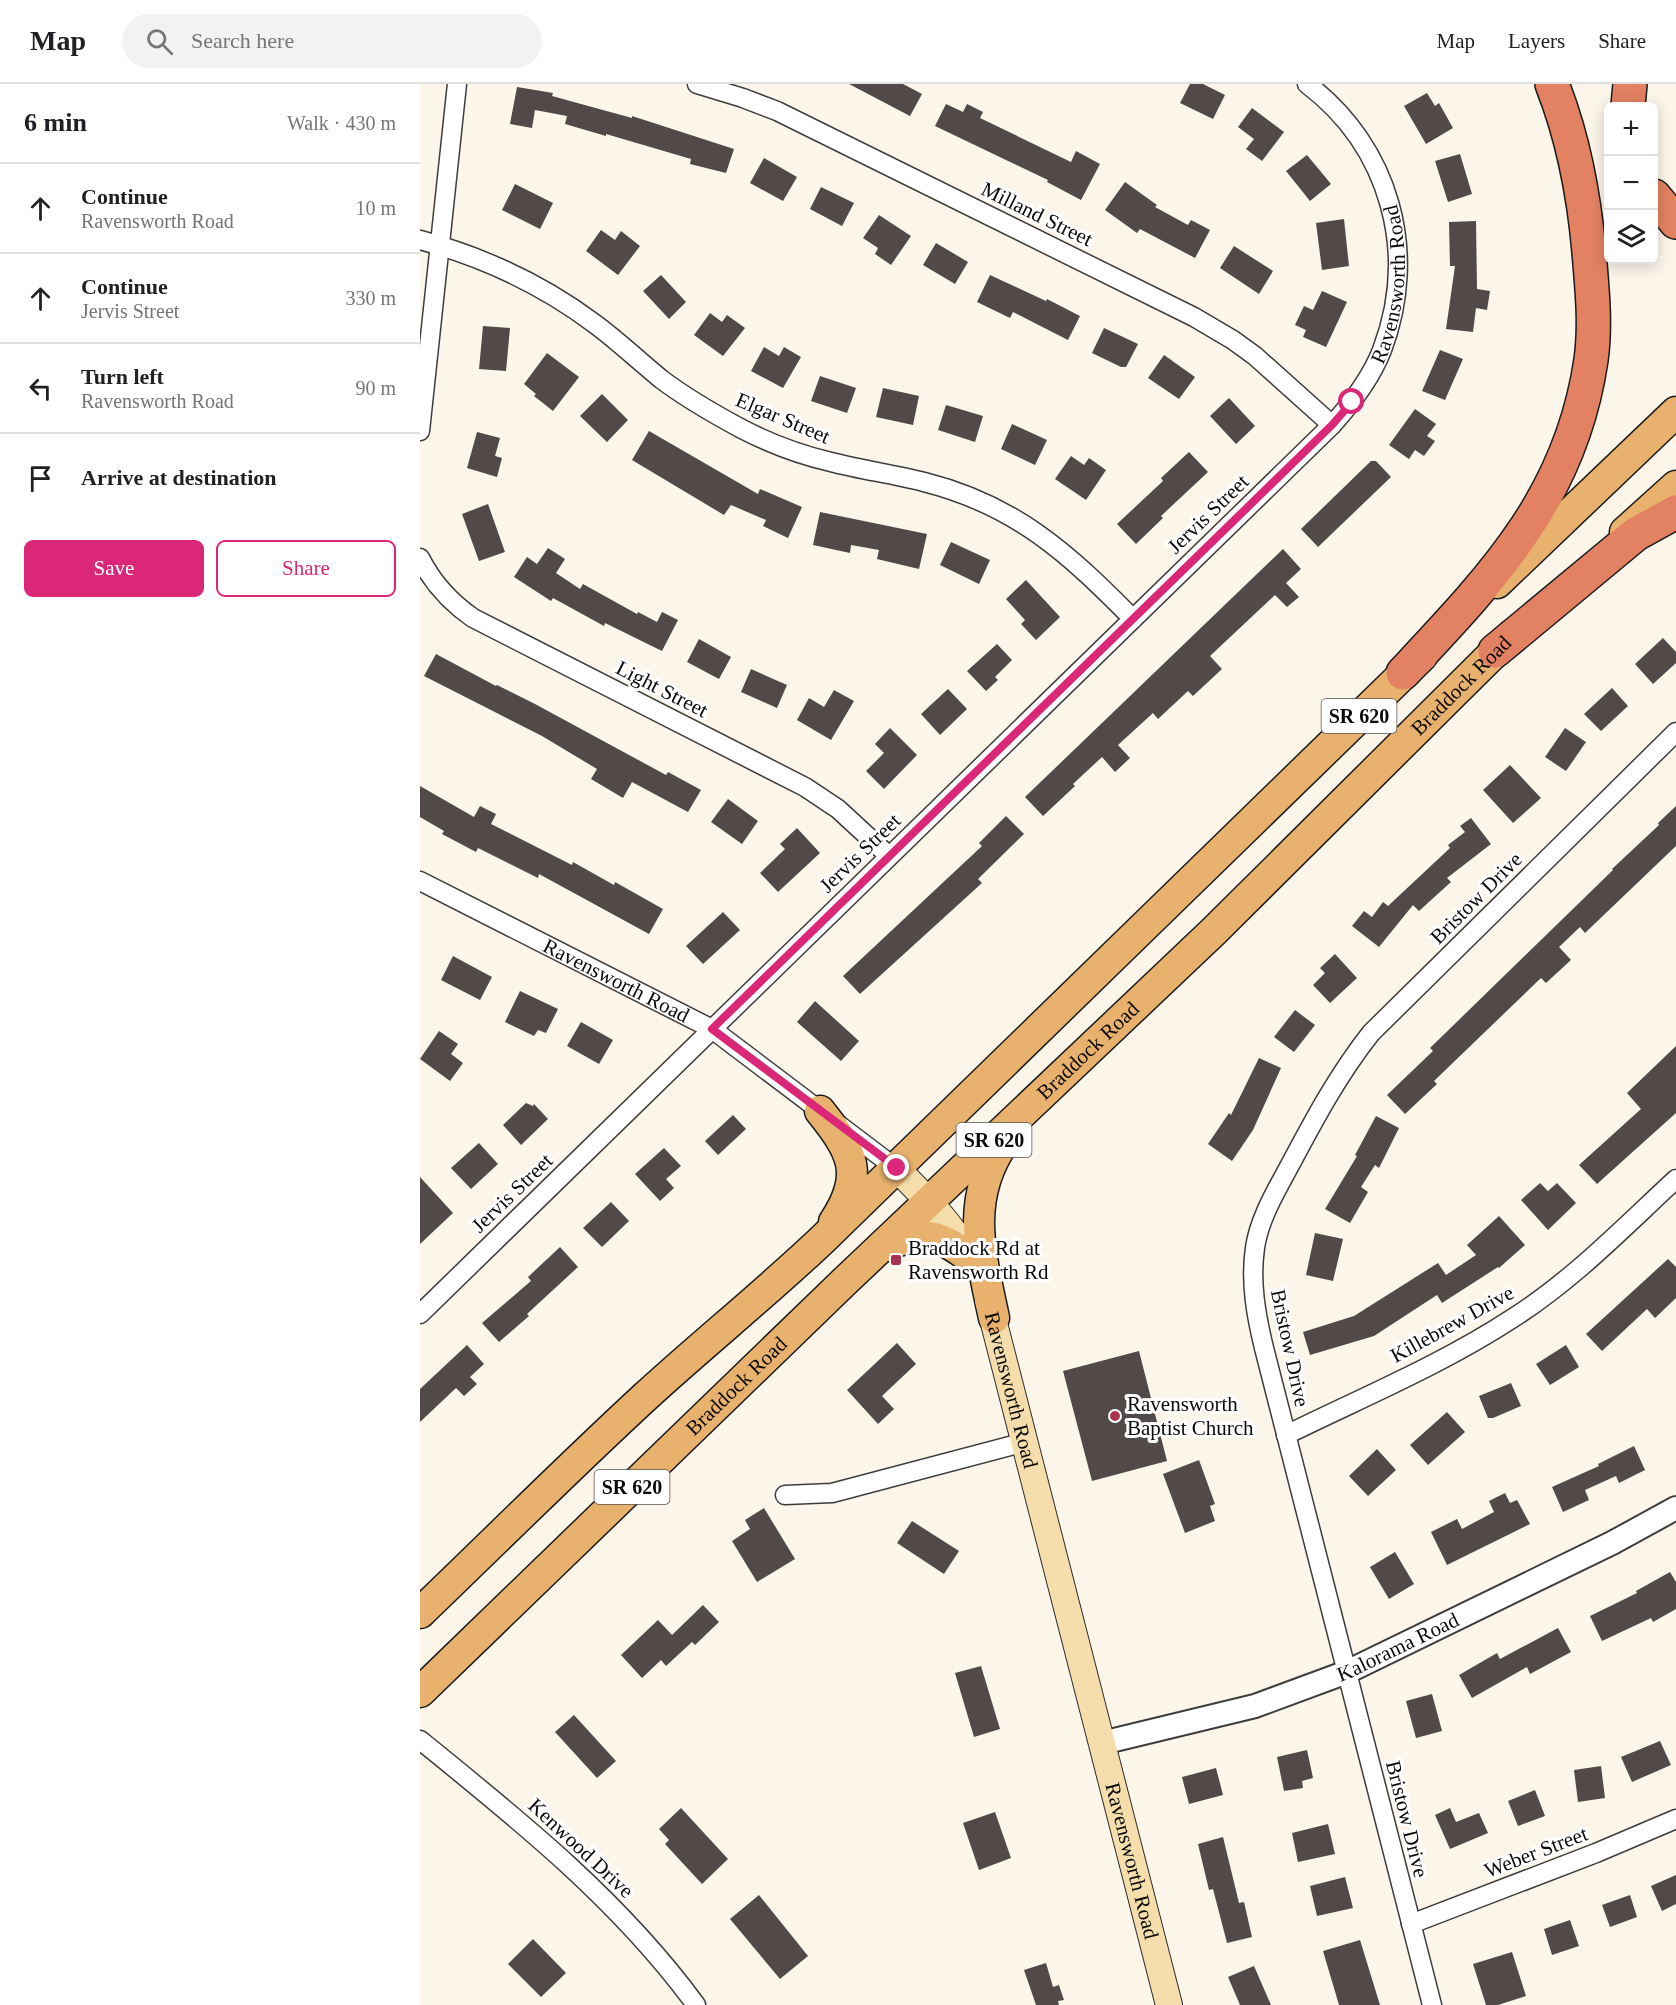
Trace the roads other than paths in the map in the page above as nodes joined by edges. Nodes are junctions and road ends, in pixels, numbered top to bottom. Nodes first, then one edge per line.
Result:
1 (457, 84) edge
2 (697, 84) edge
3 (1307, 84) edge
4 (1552, 84) edge
5 (1630, 84) edge
6 (1628, 102) edge
7 (1658, 202) edge
8 (1676, 222) edge
9 (420, 240) edge
10 (439, 245) junction
11 (1676, 412) edge
12 (1332, 425) junction
13 (420, 431) edge
14 (1676, 486) edge
15 (1676, 512) edge
16 (420, 558) edge
17 (1134, 619) junction
18 (1495, 651) junction
19 (1403, 673) junction
20 (1676, 732) edge
21 (889, 856) junction
22 (422, 888) edge
23 (712, 1029) junction
24 (1058, 1079) junction
25 (820, 1111) junction
26 (897, 1168) junction
27 (1676, 1179) edge
28 (930, 1201) junction
29 (822, 1239) junction
30 (876, 1252) junction
31 (972, 1260) junction
32 (420, 1314) edge
33 (994, 1318) junction
34 (1286, 1434) junction
35 (1025, 1442) junction
36 (785, 1495) dead end
37 (1676, 1508) edge
38 (420, 1613) edge
39 (1347, 1672) junction
40 (420, 1692) edge
41 (420, 1740) edge
42 (1102, 1743) junction
43 (1676, 1819) edge
44 (1411, 1924) junction
45 (696, 2005) edge
46 (1169, 2005) edge
47 (1432, 2005) edge

1 - 10 street
2 - 12 street, Milland Street
3 - 12 street, Ravensworth Road
4 - 19 highway
5 - 6 highway
7 - 8 highway
9 - 10 street, Elgar Street
10 - 13 street
10 - 17 street, Elgar Street
11 - 19 main road, SR 620
12 - 17 street, Jervis Street
14 - 18 main road, Braddock Road / SR 620
15 - 18 highway
16 - 21 street, Light Street
17 - 21 street, Jervis Street
18 - 24 main road, Braddock Road / SR 620
19 - 26 main road, SR 620
20 - 34 street, Bristow Drive
21 - 23 street, Jervis Street
22 - 23 street, Ravensworth Road
23 - 25 street, Ravensworth Road
23 - 32 street, Jervis Street
24 - 28 main road, Braddock Road / SR 620
24 - 33 main road
25 - 26 street, Ravensworth Road
25 - 29 main road
26 - 28 main road, Ravensworth Road
26 - 29 main road, SR 620
27 - 34 street, Killebrew Drive
28 - 30 main road, Braddock Road / SR 620
28 - 31 main road, Ravensworth Road
29 - 38 main road, SR 620
30 - 31 main road
30 - 40 main road, Braddock Road / SR 620
31 - 33 main road, Ravensworth Road
33 - 35 main road, Ravensworth Road
34 - 39 street, Bristow Drive
35 - 36 street
35 - 42 main road, Ravensworth Road
37 - 39 street, Kalorama Road
39 - 42 street, Kalorama Road
39 - 44 street, Bristow Drive
41 - 45 street, Kenwood Drive
42 - 46 main road, Ravensworth Road
43 - 44 street, Weber Street
44 - 47 street, Bristow Drive

